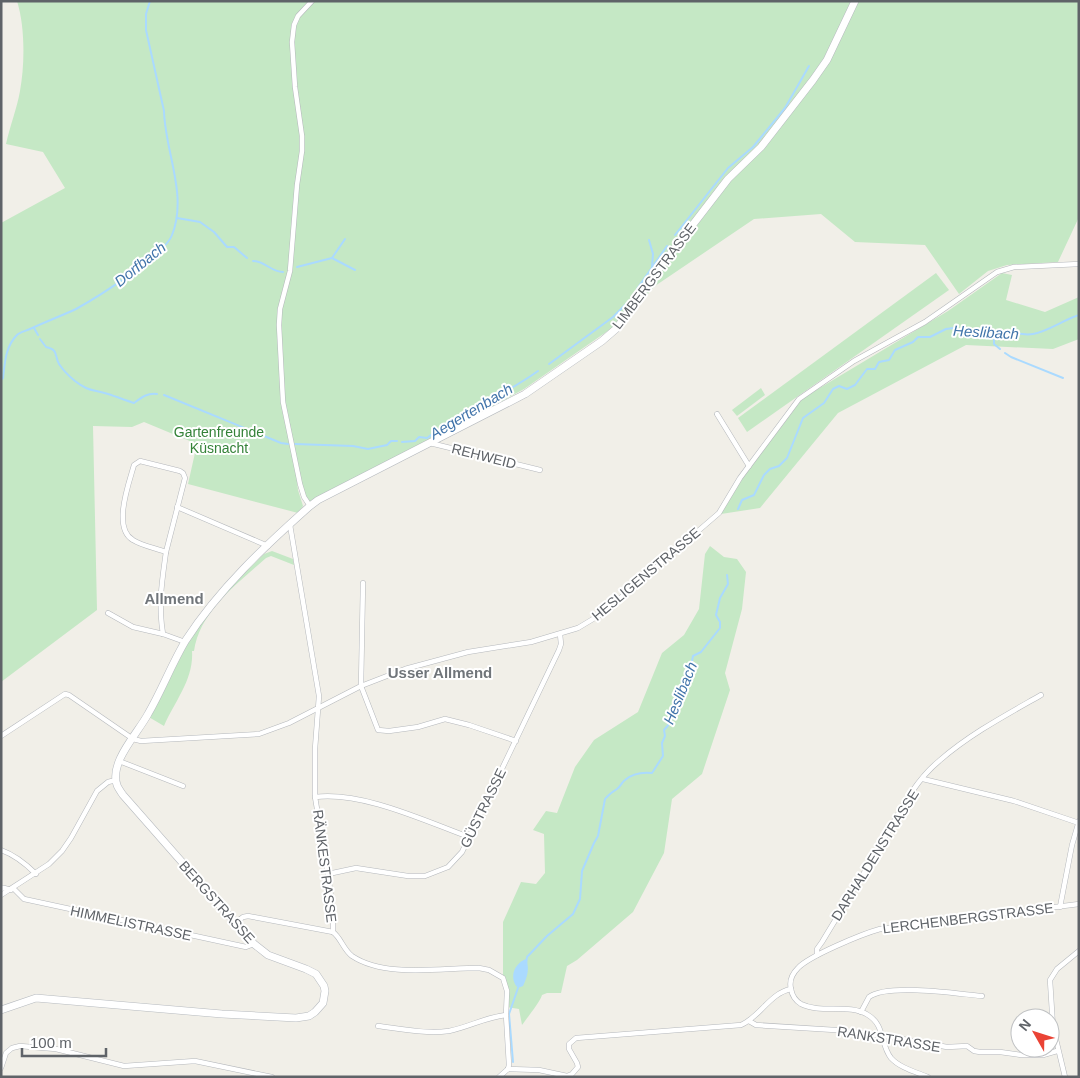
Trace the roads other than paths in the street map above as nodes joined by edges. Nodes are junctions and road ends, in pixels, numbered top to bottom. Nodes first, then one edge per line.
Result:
1 (312, 1) edge
2 (855, 1) edge
3 (1079, 264) edge
4 (718, 414) dead end
5 (428, 443) junction
6 (749, 466) junction
7 (540, 470) dead end
8 (310, 506) junction
9 (177, 507) junction
10 (290, 524) junction
11 (268, 546) junction
12 (166, 552) junction
13 (363, 583) dead end
14 (108, 613) dead end
15 (163, 634) junction
16 (560, 634) junction
17 (185, 642) junction
18 (361, 686) junction
19 (1041, 695) dead end
20 (319, 707) junction
21 (1, 736) edge
22 (133, 739) junction
23 (516, 741) junction
24 (119, 761) junction
25 (922, 778) junction
26 (116, 780) junction
27 (183, 786) dead end
28 (315, 797) junction
29 (1079, 822) edge
30 (469, 837) junction
31 (1, 850) edge
32 (36, 874) junction
33 (328, 874) junction
34 (1, 888) edge
35 (12, 889) junction
36 (1, 895) edge
37 (1079, 904) edge
38 (1060, 907) junction
39 (235, 923) junction
40 (333, 932) junction
41 (254, 944) junction
42 (1079, 951) edge
43 (817, 956) junction
44 (791, 989) junction
45 (982, 996) dead end
46 (1051, 1008) edge
47 (1, 1010) edge
48 (861, 1012) junction
49 (506, 1015) junction
50 (749, 1021) junction
51 (378, 1026) dead end
52 (883, 1036) junction
53 (1010, 1053) edge
54 (1059, 1058) edge
55 (1, 1068) edge
56 (508, 1069) junction
57 (917, 1075) edge
58 (272, 1077) edge
59 (499, 1077) edge
60 (928, 1077) edge
61 (1065, 1077) edge

1 - 8 street
2 - 5 street, LIMBERGSTRASSE
3 - 6 street, HESLIGENSTRASSE
4 - 6 street
5 - 7 street, REHWEID
5 - 8 street, LIMBERGSTRASSE
6 - 16 street, HESLIGENSTRASSE
8 - 10 street, LIMBERGSTRASSE
9 - 11 street
9 - 12 street
9 - 12 street
10 - 11 street
10 - 20 street, RÄNKESTRASSE
11 - 17 street
12 - 15 street
13 - 18 street
14 - 15 street
15 - 17 street
16 - 18 street, HESLIGENSTRASSE
16 - 23 street, GÜSTRASSE
17 - 22 street
18 - 20 street, HESLIGENSTRASSE
18 - 23 street
19 - 25 street, DARHALDENSTRASSE
20 - 22 street, HESLIGENSTRASSE
20 - 28 street, RÄNKESTRASSE
21 - 22 street
22 - 24 street
23 - 30 street, GÜSTRASSE
24 - 26 street
24 - 27 street
25 - 29 street
25 - 43 street, DARHALDENSTRASSE
26 - 32 street
26 - 39 street, BERGSTRASSE
28 - 30 street
28 - 33 street, RÄNKESTRASSE
29 - 38 street
30 - 33 street, GÜSTRASSE
31 - 32 street
32 - 35 street
33 - 40 street, RÄNKESTRASSE
34 - 35 street
35 - 36 street
35 - 41 street, HIMMELISTRASSE
37 - 38 street, LERCHENBERGSTRASSE
38 - 43 street, LERCHENBERGSTRASSE
39 - 40 street
39 - 41 street, BERGSTRASSE
40 - 49 street, RÄNKESTRASSE
41 - 47 street, BERGSTRASSE
42 - 46 street
43 - 44 street, LERCHENBERGSTRASSE
44 - 48 street
44 - 50 street
45 - 48 street
48 - 52 street
49 - 51 street
49 - 56 street, RÄNKESTRASSE
50 - 52 street, RANKSTRASSE
50 - 56 street
52 - 53 street, RANKSTRASSE
52 - 57 street
54 - 61 street
55 - 58 street
56 - 59 street
57 - 60 street

